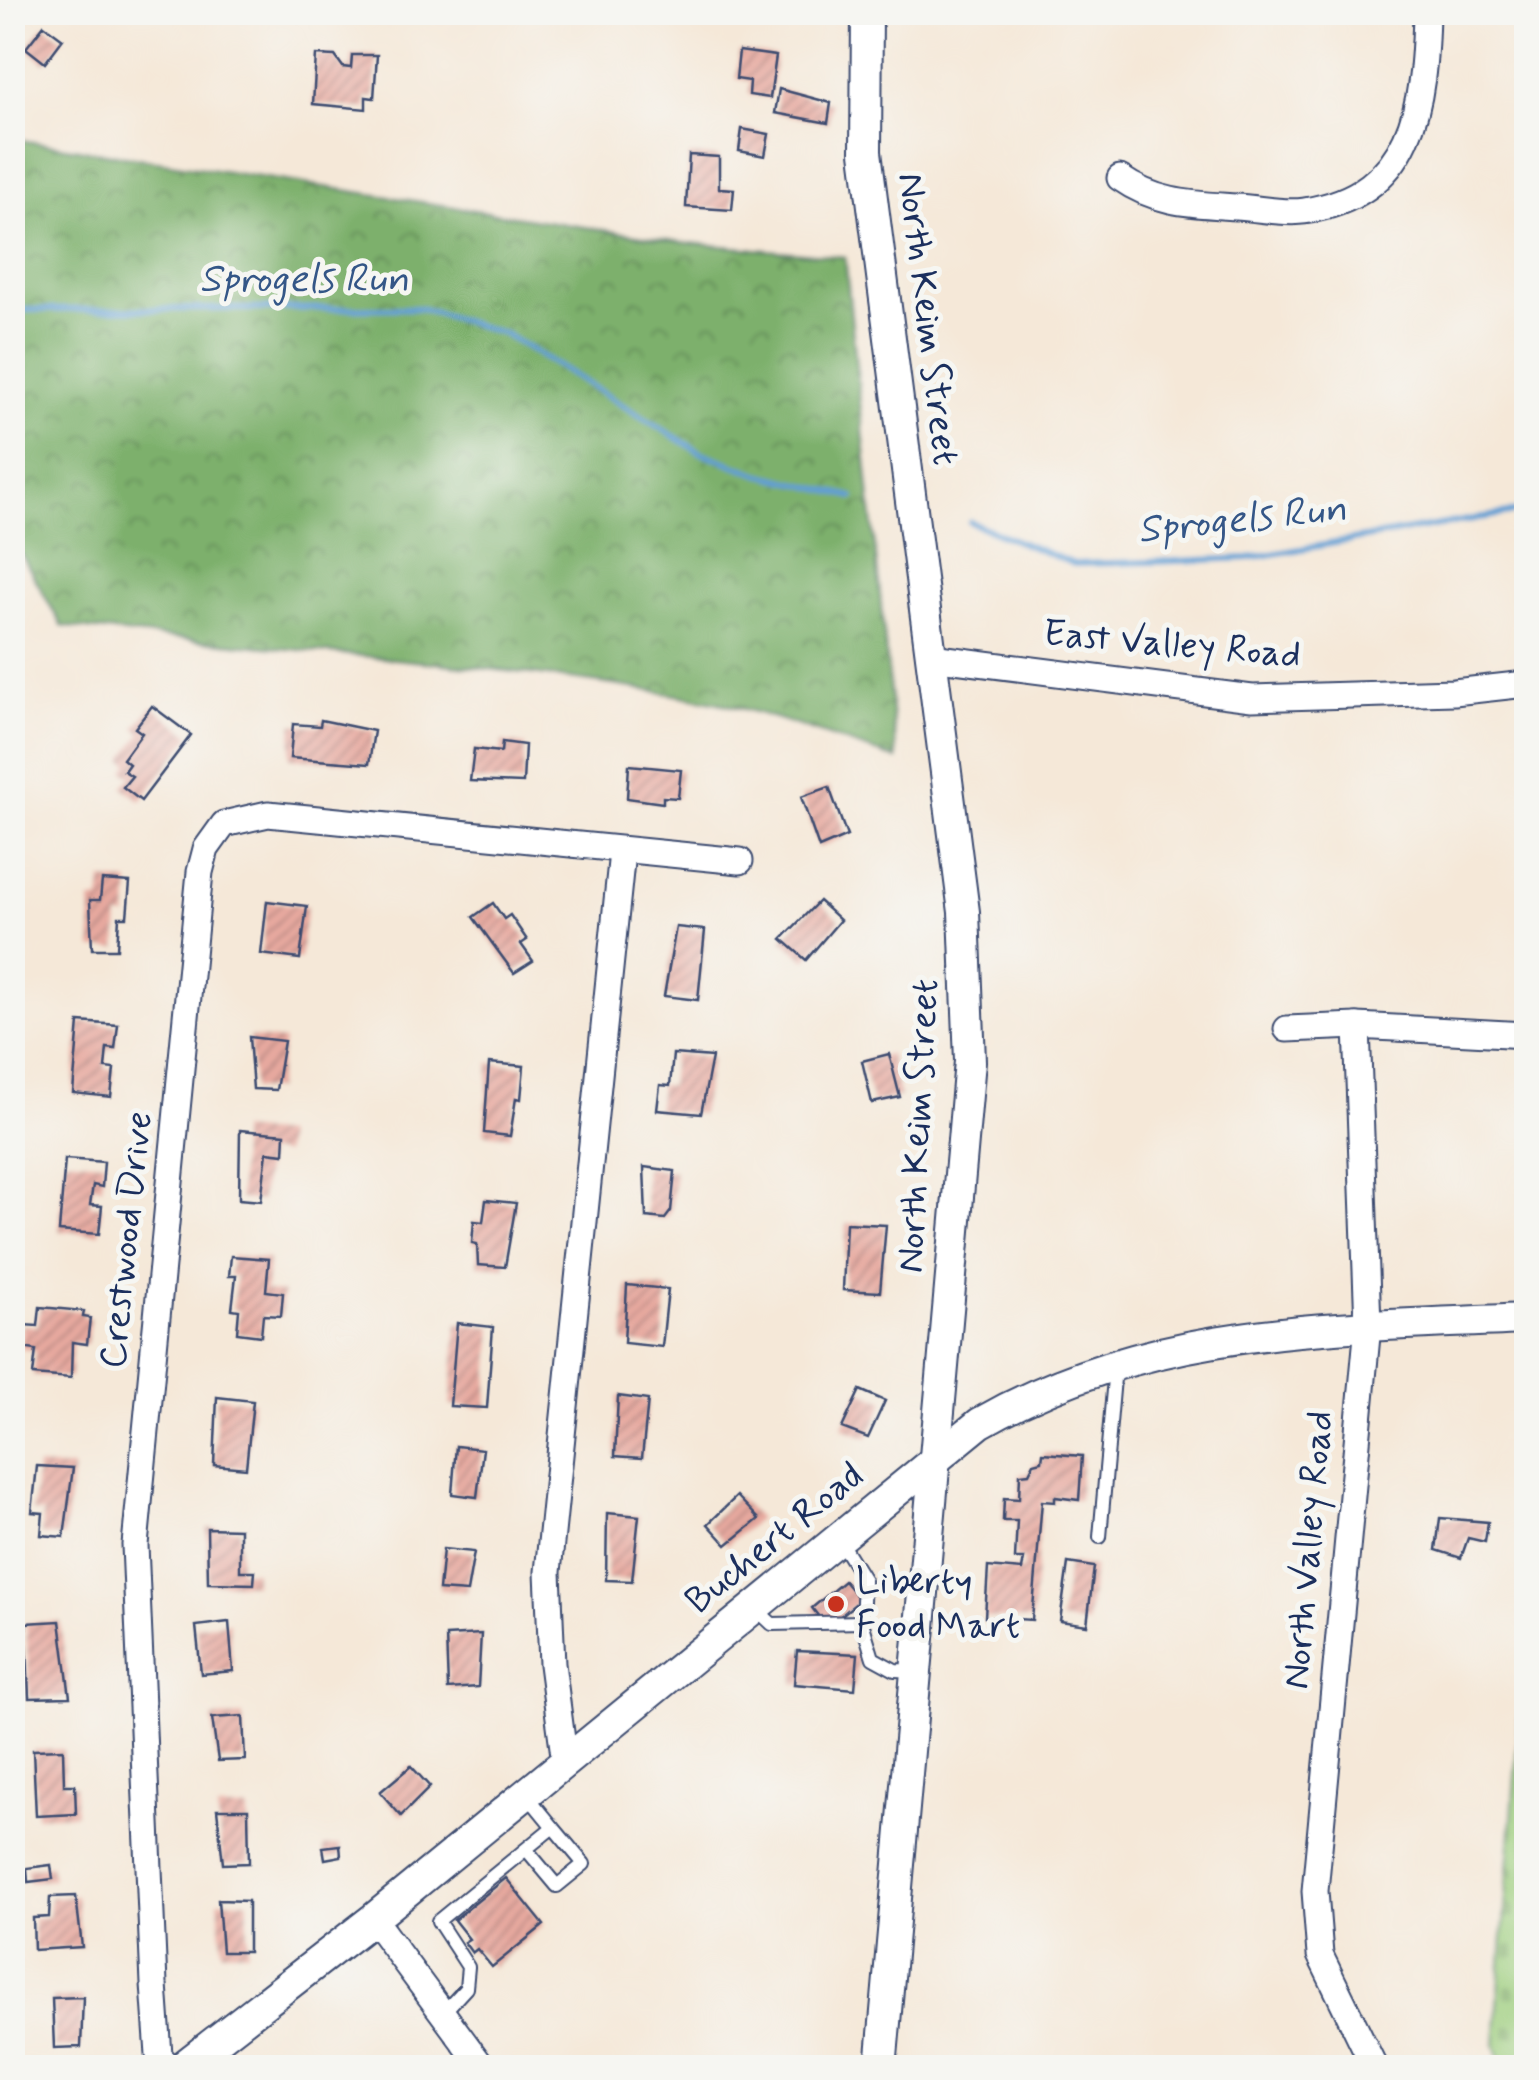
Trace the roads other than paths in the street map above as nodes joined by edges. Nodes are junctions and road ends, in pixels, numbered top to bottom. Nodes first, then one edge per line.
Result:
1 (866, 12) edge
2 (1426, 12) edge
3 (1120, 178) dead end
4 (931, 658) junction
5 (1526, 684) edge
6 (622, 852) junction
7 (740, 861) dead end
8 (1357, 1026) junction
9 (1287, 1030) dead end
10 (1526, 1035) edge
11 (1526, 1319) edge
12 (1368, 1325) junction
13 (1115, 1367) junction
14 (936, 1459) junction
15 (1100, 1537) dead end
16 (838, 1538) junction
17 (754, 1607) junction
18 (862, 1622) junction
19 (917, 1671) junction
20 (565, 1763) junction
21 (526, 1794) junction
22 (553, 1827) junction
23 (526, 1849) junction
24 (373, 1919) junction
25 (443, 2013) junction
26 (169, 2068) edge
27 (181, 2068) edge
28 (482, 2068) edge
29 (881, 2068) edge
30 (1375, 2068) edge

1 - 4 street, North Keim Street
2 - 3 street
4 - 5 street, East Valley Road
4 - 14 street, North Keim Street
6 - 7 street, Crestwood Drive
6 - 20 street
6 - 26 street, Crestwood Drive
8 - 9 street
8 - 10 street
8 - 12 street, North Valley Road
11 - 12 street, Buchert Road
12 - 13 street, Buchert Road
12 - 30 street, North Valley Road
13 - 14 street, Buchert Road
13 - 15 lane
14 - 16 street, Buchert Road
14 - 19 street, North Keim Street
16 - 17 street, Buchert Road
16 - 18 lane
17 - 18 lane
17 - 20 street, Buchert Road
18 - 19 lane
19 - 29 street, North Keim Street
20 - 21 street, Buchert Road
21 - 22 lane
21 - 24 street, Buchert Road
22 - 23 lane
22 - 23 lane
23 - 25 lane
24 - 25 street
24 - 27 street, Buchert Road
25 - 28 street

